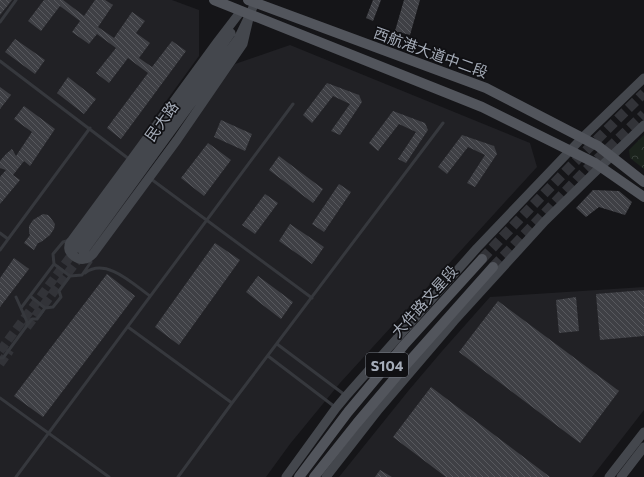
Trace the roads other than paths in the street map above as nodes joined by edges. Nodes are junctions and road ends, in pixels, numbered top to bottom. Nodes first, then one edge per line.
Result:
1 (16, 0) edge
2 (214, 0) edge
3 (251, 1) edge
4 (246, 12) junction
5 (0, 22) edge
6 (0, 61) edge
7 (644, 78) edge
8 (293, 104) dead end
9 (444, 123) dead end
10 (644, 125) edge
11 (90, 128) junction
12 (582, 138) junction
13 (570, 151) junction
14 (611, 156) junction
15 (131, 160) junction
16 (600, 167) junction
17 (149, 178) junction
18 (644, 182) edge
19 (644, 197) edge
20 (207, 220) junction
21 (0, 233) edge
22 (8, 239) junction
23 (72, 240) junction
24 (0, 250) edge
25 (83, 252) junction
26 (482, 259) tunnel mouth
27 (54, 264) junction
28 (493, 267) tunnel mouth
29 (82, 275) junction
30 (70, 276) junction
31 (30, 296) junction
32 (150, 296) junction
33 (16, 297) dead end
34 (312, 298) junction
35 (21, 308) junction
36 (46, 308) junction
37 (28, 324) junction
38 (128, 327) junction
39 (277, 344) junction
40 (268, 356) junction
41 (0, 358) edge
42 (346, 396) junction
43 (0, 398) edge
44 (232, 403) junction
45 (336, 408) junction
46 (48, 433) junction
47 (643, 434) edge
48 (644, 447) edge
49 (16, 477) edge
50 (109, 477) edge
51 (178, 477) edge
52 (286, 477) edge
53 (298, 477) edge
54 (314, 477) edge
55 (326, 477) edge
56 (609, 477) edge
57 (621, 477) edge

1 - 5 lane
2 - 4 main road
3 - 4 street, 民大路
3 - 12 main road, 西航港大道中二段
4 - 13 main road
4 - 15 street
4 - 17 street
4 - 25 street, 民大路
6 - 11 lane
7 - 12 street
8 - 20 lane
9 - 34 lane
10 - 14 street
11 - 15 lane
11 - 22 lane
12 - 13 street
12 - 14 main road, 西航港大道中二段
13 - 16 main road
13 - 42 street
14 - 16 street
14 - 18 main road, 西航港大道中二段
15 - 23 street
16 - 19 main road
16 - 55 street
17 - 20 lane
17 - 25 street
20 - 32 lane
20 - 34 lane
21 - 22 lane
22 - 24 lane
23 - 25 street
23 - 27 lane
25 - 29 lane
26 - 53 main road, 大件路文星段 / S104
27 - 30 lane
27 - 31 lane
28 - 54 main road, 大件路文星段 / S104
29 - 30 lane
29 - 32 lane
30 - 36 lane
31 - 35 lane
31 - 36 lane
32 - 38 lane
33 - 35 lane
34 - 39 lane
35 - 37 lane
36 - 37 lane
37 - 41 lane
38 - 44 lane
38 - 46 lane
39 - 40 lane
39 - 42 lane
40 - 44 lane
40 - 45 lane
42 - 45 street
43 - 46 lane
44 - 51 lane
45 - 52 street
46 - 49 lane
46 - 50 lane
47 - 56 street
48 - 57 street

